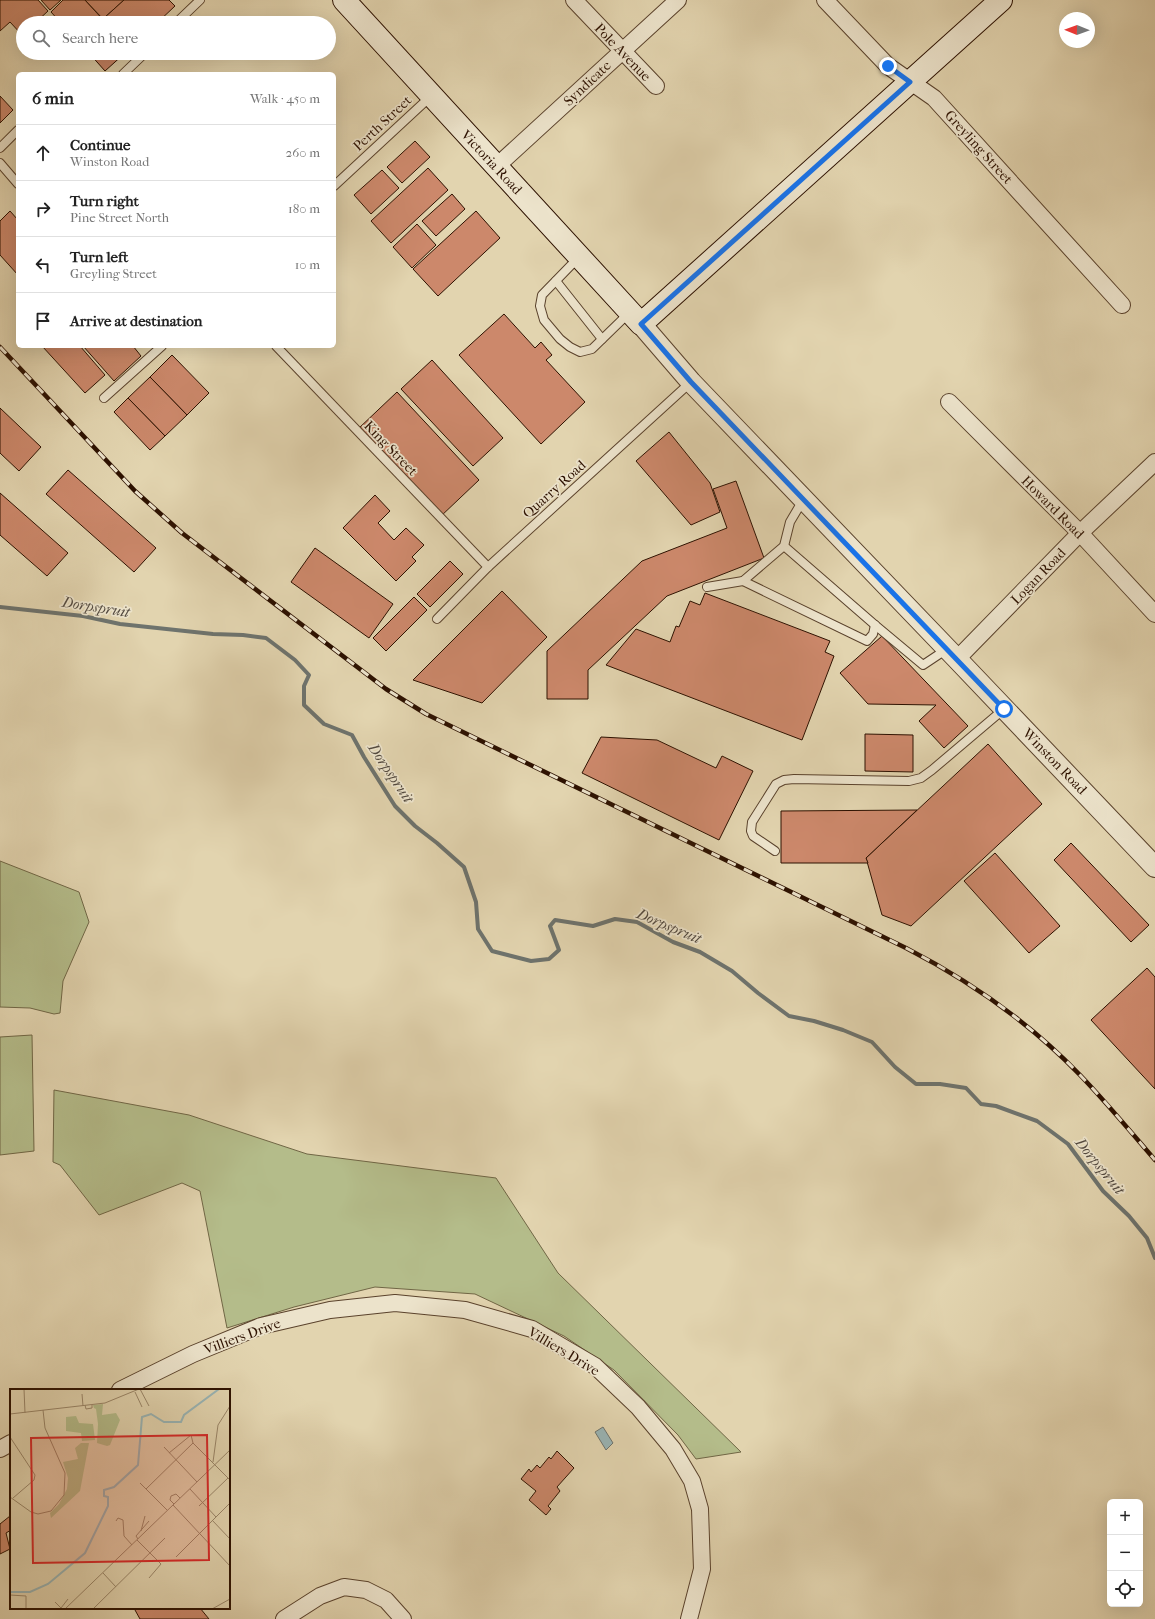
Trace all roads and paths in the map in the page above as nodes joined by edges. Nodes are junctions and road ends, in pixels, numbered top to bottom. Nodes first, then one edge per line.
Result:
1 (200, 0) edge
2 (344, 0) edge
3 (574, 0) edge
4 (678, 0) edge
5 (825, 0) edge
6 (1001, 0) edge
7 (183, 16) edge
8 (622, 51) junction
9 (138, 60) edge
10 (125, 72) edge
11 (910, 82) junction
12 (656, 86) dead end
13 (431, 96) junction
14 (16, 132) edge
15 (0, 148) edge
16 (0, 163) edge
17 (497, 166) junction
18 (16, 182) edge
19 (336, 184) edge
20 (579, 257) junction
21 (556, 281) junction
22 (1122, 305) dead end
23 (635, 318) junction
24 (602, 339) junction
25 (158, 348) edge
26 (278, 348) edge
27 (691, 382) junction
28 (104, 398) dead end
29 (949, 402) dead end
30 (1155, 462) edge
31 (804, 499) junction
32 (1080, 533) junction
33 (784, 546) junction
34 (488, 567) junction
35 (743, 581) junction
36 (707, 587) dead end
37 (1155, 614) edge
38 (437, 619) dead end
39 (875, 625) junction
40 (952, 654) junction
41 (1004, 709) junction
42 (775, 851) dead end
43 (1155, 867) edge
44 (122, 1389) edge
45 (10, 1444) edge
46 (0, 1449) edge
47 (284, 1619) edge
48 (403, 1619) edge
49 (689, 1619) edge

1 - 7 lane
2 - 13 main road, Victoria Road
3 - 8 street, Pole Avenue
4 - 8 street, Syndicate
5 - 11 street, Greyling Street
6 - 11 main road
8 - 12 street, Pole Avenue
8 - 17 street, Syndicate
9 - 10 lane
11 - 22 street, Greyling Street
11 - 23 main road
13 - 17 main road, Victoria Road
13 - 19 lane, Perth Street
14 - 15 lane
16 - 18 lane
17 - 20 main road, Victoria Road
20 - 21 lane
20 - 23 main road, Victoria Road
21 - 24 lane
21 - 24 lane
23 - 24 lane
23 - 27 street, Winston Road
25 - 28 lane
26 - 34 lane, King Street
27 - 31 street, Winston Road
27 - 34 lane, Quarry Road
29 - 32 street, Howard Road
30 - 32 street, Logan Road
31 - 33 lane
31 - 40 street, Winston Road
32 - 37 street, Howard Road
32 - 40 street, Logan Road
33 - 35 lane
33 - 39 lane
34 - 38 lane, Quarry Road
35 - 36 lane
35 - 39 lane
39 - 40 lane
40 - 41 street, Winston Road
41 - 42 lane
41 - 43 street, Winston Road
44 - 49 street, Villiers Drive
45 - 46 street
47 - 48 street

